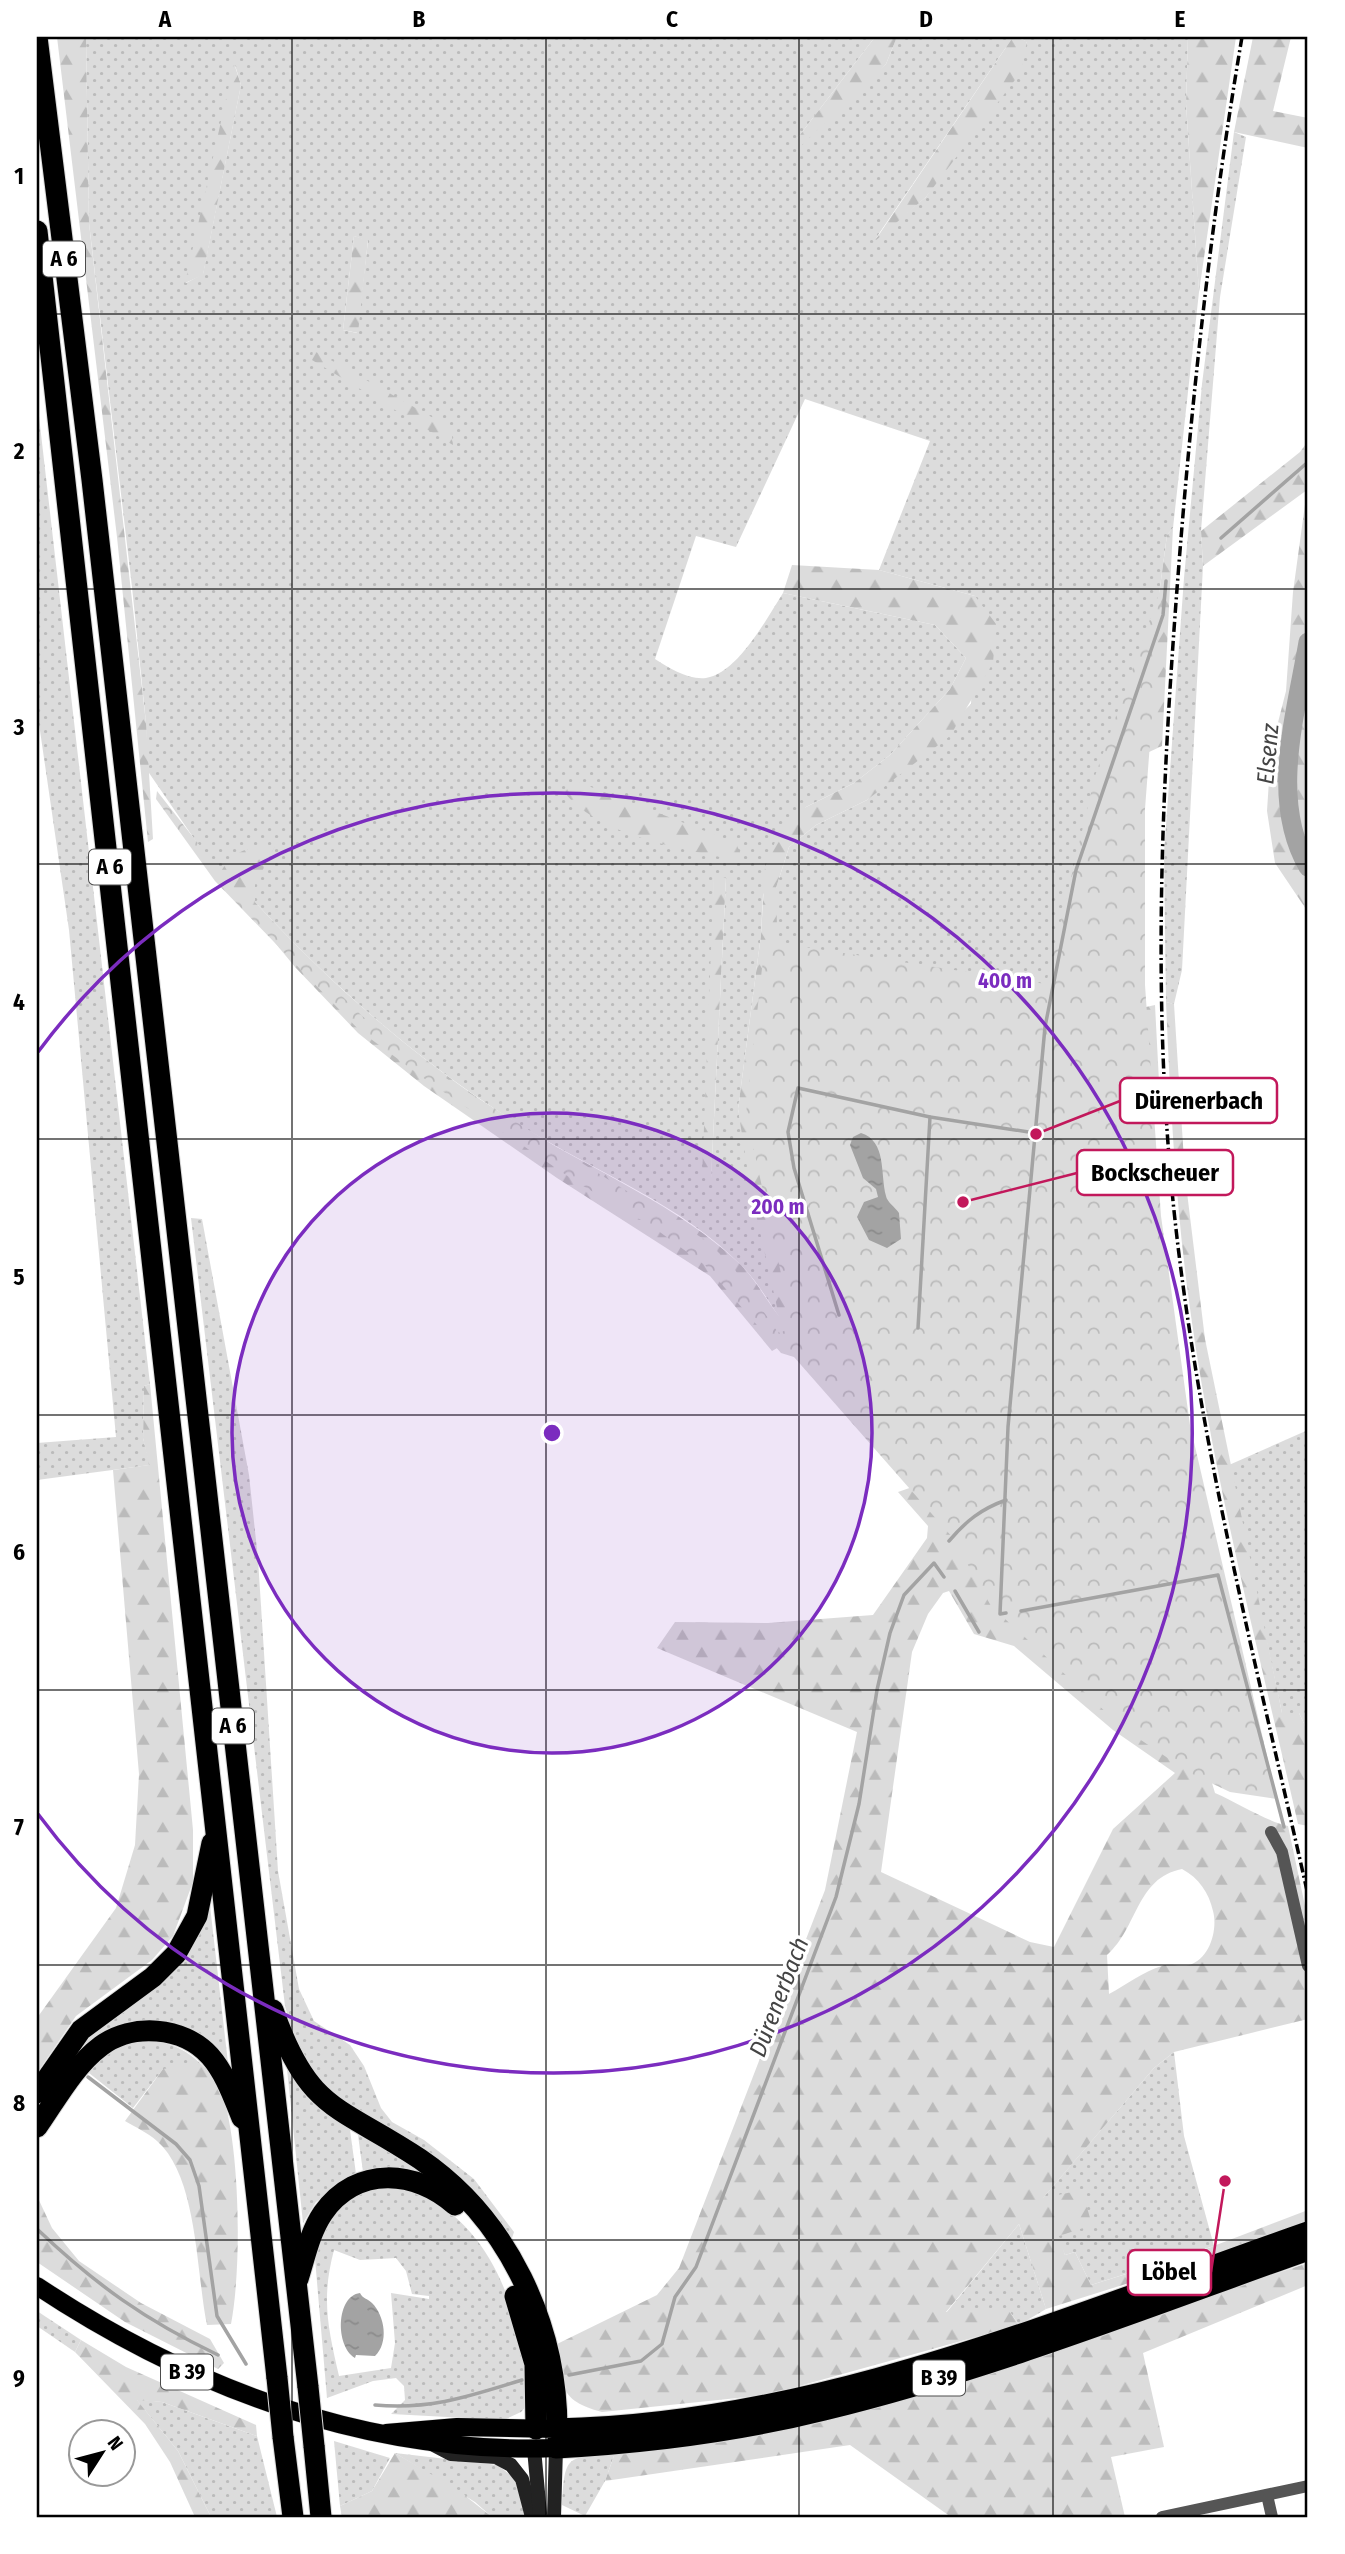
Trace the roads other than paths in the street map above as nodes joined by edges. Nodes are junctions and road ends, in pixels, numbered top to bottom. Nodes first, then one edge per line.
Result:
1 (37, 37) edge
2 (37, 231) edge
3 (216, 1821) junction
4 (1271, 1832) dead end
5 (1308, 1966) edge
6 (261, 1975) junction
7 (71, 2061) junction
8 (58, 2080) junction
9 (37, 2093) edge
10 (37, 2127) edge
11 (251, 2139) junction
12 (1308, 2232) edge
13 (1308, 2250) edge
14 (296, 2284) junction
15 (37, 2286) edge
16 (557, 2398) junction
17 (610, 2427) junction
18 (386, 2433) junction
19 (546, 2439) junction
20 (422, 2440) junction
21 (1308, 2486) edge
22 (1268, 2495) junction
23 (293, 2517) edge
24 (321, 2517) edge
25 (532, 2517) edge
26 (540, 2517) edge
27 (554, 2517) edge
28 (1162, 2517) edge
29 (1272, 2517) edge

1 - 6 highway, A 6
2 - 3 highway, A 6
3 - 7 highway
3 - 11 highway, A 6
4 - 5 street
6 - 14 highway, A 6
6 - 16 highway
7 - 8 highway
7 - 11 highway
8 - 9 highway
8 - 10 highway
11 - 23 highway, A 6, bridge
12 - 17 highway, B 39
13 - 19 highway, B 39
14 - 19 highway
14 - 24 highway, A 6, bridge
15 - 18 main road, B 39
16 - 17 highway
16 - 19 highway
17 - 19 highway, B 39
18 - 19 main road, B 39
18 - 20 main road, B 39
19 - 20 main road, B 39
19 - 26 main road
19 - 27 main road
20 - 25 main road
21 - 22 street
22 - 28 street
22 - 29 street

